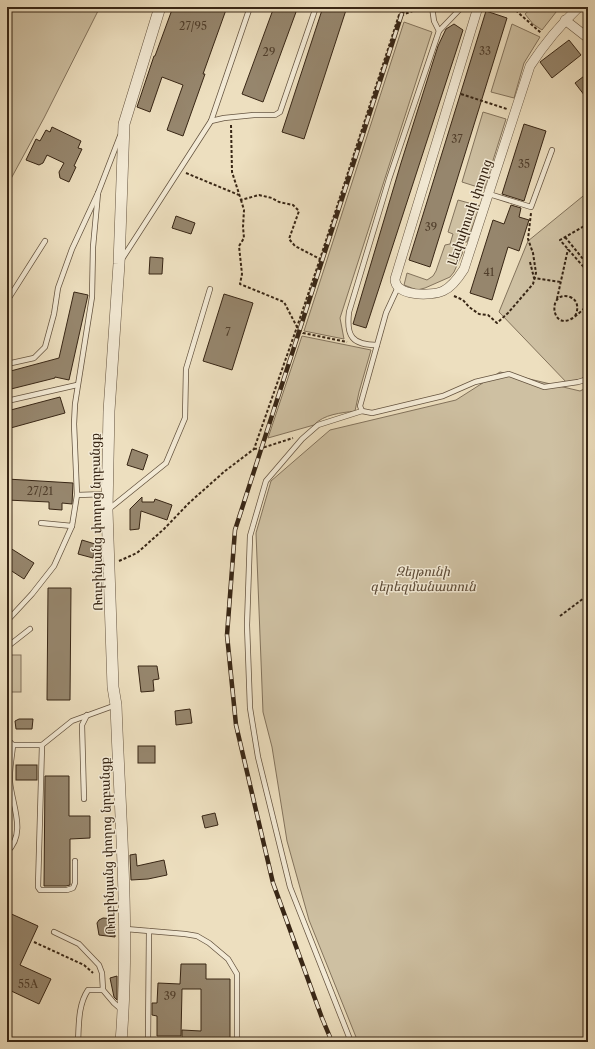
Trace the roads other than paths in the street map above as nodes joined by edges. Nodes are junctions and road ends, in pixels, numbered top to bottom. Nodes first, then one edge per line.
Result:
1 (160, 7) edge
2 (250, 7) edge
3 (316, 7) edge
4 (432, 7) edge
5 (462, 7) edge
6 (478, 7) edge
7 (579, 7) edge
8 (565, 20) junction
9 (439, 31) junction
10 (588, 38) edge
11 (211, 121) junction
12 (124, 124) junction
13 (552, 150) dead end
14 (98, 193) junction
15 (489, 194) junction
16 (44, 241) dead end
17 (119, 264) junction
18 (398, 286) junction
19 (210, 289) dead end
20 (7, 301) edge
21 (377, 345) junction
22 (7, 364) edge
23 (588, 379) edge
24 (77, 385) junction
25 (7, 401) edge
26 (362, 411) junction
27 (108, 494) junction
28 (77, 495) junction
29 (108, 510) junction
30 (41, 522) dead end
31 (72, 526) junction
32 (7, 621) edge
33 (30, 629) dead end
34 (7, 647) edge
35 (116, 705) junction
36 (87, 715) junction
37 (7, 739) edge
38 (13, 745) junction
39 (42, 745) junction
40 (84, 798) dead end
41 (7, 852) edge
42 (75, 860) dead end
43 (125, 929) junction
44 (149, 931) junction
45 (54, 932) dead end
46 (103, 990) junction
47 (124, 1011) junction
48 (78, 1042) edge
49 (121, 1042) edge
50 (148, 1042) edge
51 (237, 1042) edge
52 (351, 1042) edge

1 - 12 street, Ռուբինյանց փողոց նրբանցք
2 - 11 lane
3 - 11 lane
4 - 9 lane
5 - 9 lane
6 - 18 street
7 - 8 street, Լեփսիուսի փողոց
8 - 10 street
8 - 15 street, Լեփսիուսի փողոց
9 - 21 lane
11 - 17 lane
12 - 14 lane
12 - 17 street, Ռուբինյանց փողոց նրբանցք
13 - 15 lane
14 - 22 lane
14 - 24 lane
15 - 18 street, Լեփսիուսի փողոց
16 - 20 lane
17 - 27 street, Ռուբինյանց փողոց նրբանցք
18 - 21 lane
19 - 29 lane
21 - 26 lane
23 - 26 lane
24 - 25 lane
24 - 28 lane
26 - 52 lane
27 - 28 lane
27 - 29 street, Ռուբինյանց փողոց նրբանցք
28 - 31 lane
29 - 35 street, Ռուբինյանց փողոց նրբանցք
30 - 31 lane
31 - 32 lane
33 - 34 lane
35 - 36 lane
35 - 43 street, Ռուբինյանց փողոց նրբանցք
36 - 39 lane
36 - 40 lane
37 - 38 lane
38 - 39 lane
38 - 41 lane
39 - 42 lane
43 - 44 lane
43 - 47 street, Ռուբինյանց փողոց նրբանցք
44 - 50 lane
44 - 51 lane
45 - 46 lane
46 - 47 lane
46 - 48 lane
47 - 49 street, Ռուբինյանց փողոց նրբանցք

